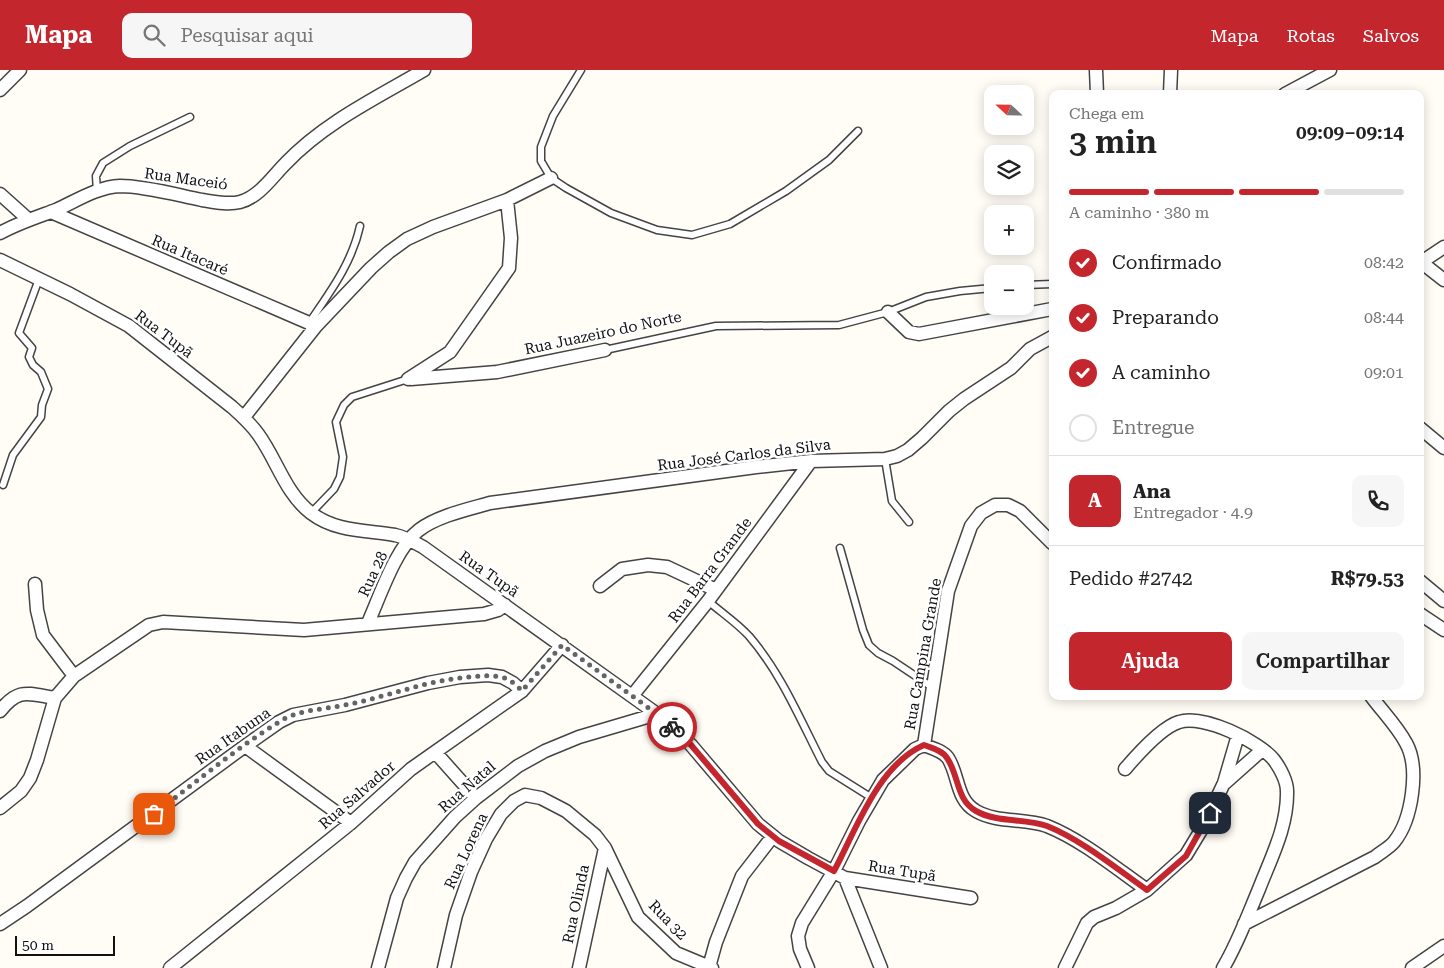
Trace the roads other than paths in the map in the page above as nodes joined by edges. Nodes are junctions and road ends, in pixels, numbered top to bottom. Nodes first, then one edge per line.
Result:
1 (20, 70) edge
2 (424, 70) edge
3 (581, 70) edge
4 (1096, 70) edge
5 (1171, 70) edge
6 (1330, 70) edge
7 (0, 90) edge
8 (1097, 90) edge
9 (1170, 90) edge
10 (1292, 90) edge
11 (190, 117) dead end
12 (858, 131) dead end
13 (551, 178) junction
14 (97, 191) junction
15 (0, 194) edge
16 (507, 200) junction
17 (51, 212) junction
18 (29, 220) junction
19 (360, 226) dead end
20 (0, 233) edge
21 (1444, 247) edge
22 (0, 260) edge
23 (1424, 261) edge
24 (1424, 265) edge
25 (39, 279) junction
26 (1444, 280) edge
27 (1049, 284) edge
28 (1034, 285) edge
29 (984, 289) edge
30 (1049, 310) edge
31 (888, 312) junction
32 (313, 325) junction
33 (1049, 339) edge
34 (605, 350) joint
35 (408, 379) junction
36 (244, 417) junction
37 (1424, 431) edge
38 (1444, 448) edge
39 (885, 459) junction
40 (811, 461) junction
41 (3, 485) dead end
42 (311, 513) junction
43 (909, 522) dead end
44 (408, 539) junction
45 (1049, 540) edge
46 (840, 548) dead end
47 (35, 584) dead end
48 (1424, 584) edge
49 (600, 586) dead end
50 (716, 590) junction
51 (1444, 600) edge
52 (708, 601) junction
53 (505, 605) junction
54 (1424, 617) edge
55 (368, 623) junction
56 (1444, 630) edge
57 (562, 645) junction
58 (74, 676) junction
59 (932, 687) junction
60 (522, 691) junction
61 (632, 696) junction
62 (55, 698) junction
63 (1374, 700) edge
64 (0, 711) edge
65 (657, 714) junction
66 (1238, 735) junction
67 (924, 745) junction
68 (245, 746) junction
69 (1262, 750) junction
70 (434, 752) junction
71 (1126, 769) dead end
72 (1224, 783) junction
73 (476, 798) junction
74 (872, 798) junction
75 (0, 808) edge
76 (351, 823) junction
77 (773, 836) junction
78 (605, 848) junction
79 (840, 874) junction
80 (1147, 890) junction
81 (970, 898) dead end
82 (0, 924) edge
83 (1244, 924) junction
84 (1444, 946) edge
85 (179, 966) edge
86 (710, 967) edge
87 (378, 968) edge
88 (444, 968) edge
89 (579, 968) edge
90 (808, 968) edge
91 (881, 968) edge
92 (1065, 968) edge
93 (1223, 968) edge
94 (1412, 968) edge

1 - 7 street
2 - 14 street, Rua Maceió
3 - 13 lane
4 - 8 street
5 - 9 street
6 - 10 street
11 - 14 lane
12 - 13 lane
13 - 16 street
14 - 17 street, Rua Maceió
15 - 18 street
16 - 32 street
16 - 35 street
17 - 18 street, Rua Maceió
17 - 32 street, Rua Itacaré
18 - 20 street, Rua Maceió
19 - 32 lane
21 - 23 street
22 - 25 street, Rua Tupã
24 - 26 street
25 - 36 street, Rua Tupã
25 - 41 lane
27 - 28 lane
29 - 31 lane, Rua Juazeiro do Norte
30 - 31 street
31 - 34 lane, Rua Juazeiro do Norte
32 - 36 street
33 - 39 street, Rua José Carlos da Silva
34 - 35 street, Rua Juazeiro do Norte
35 - 42 lane, Rua Juazeiro do Norte
36 - 42 street, Rua Tupã
37 - 38 street
39 - 40 street, Rua José Carlos da Silva
39 - 43 lane
40 - 44 street, Rua José Carlos da Silva
40 - 50 street, Rua Barra Grande
42 - 44 street, Rua Tupã
44 - 53 street, Rua Tupã
44 - 55 street, Rua 28
45 - 59 street, Rua Campina Grande
46 - 59 lane
47 - 58 street
48 - 51 street
49 - 50 street
50 - 52 street, Rua Barra Grande
52 - 61 street, Rua Barra Grande
52 - 74 lane
53 - 55 street
53 - 57 street, Rua Tupã
54 - 56 street
55 - 58 street
57 - 60 street, Rua Salvador
57 - 61 street, Rua Tupã
58 - 62 street
59 - 67 street, Rua Campina Grande
60 - 68 street, Rua Itabuna
60 - 70 street, Rua Salvador
61 - 65 street, Rua Tupã
62 - 64 street
62 - 75 street
63 - 83 street
65 - 73 street, Rua Natal
65 - 77 street, Rua Tupã
66 - 69 street
66 - 71 street
66 - 72 street
67 - 74 street
67 - 80 street
68 - 76 street
68 - 82 street, Rua Itabuna
69 - 72 street
69 - 83 street
70 - 73 street
70 - 76 street, Rua Salvador
72 - 80 street
73 - 87 street, Rua Natal
74 - 79 street
76 - 85 street, Rua Salvador
77 - 79 street, Rua Tupã
77 - 86 street
78 - 86 street, Rua 32
78 - 88 street, Rua Lorena
78 - 89 street, Rua Olinda
79 - 81 street, Rua Tupã
79 - 90 street
79 - 91 street
80 - 92 street
83 - 93 street
84 - 94 street

